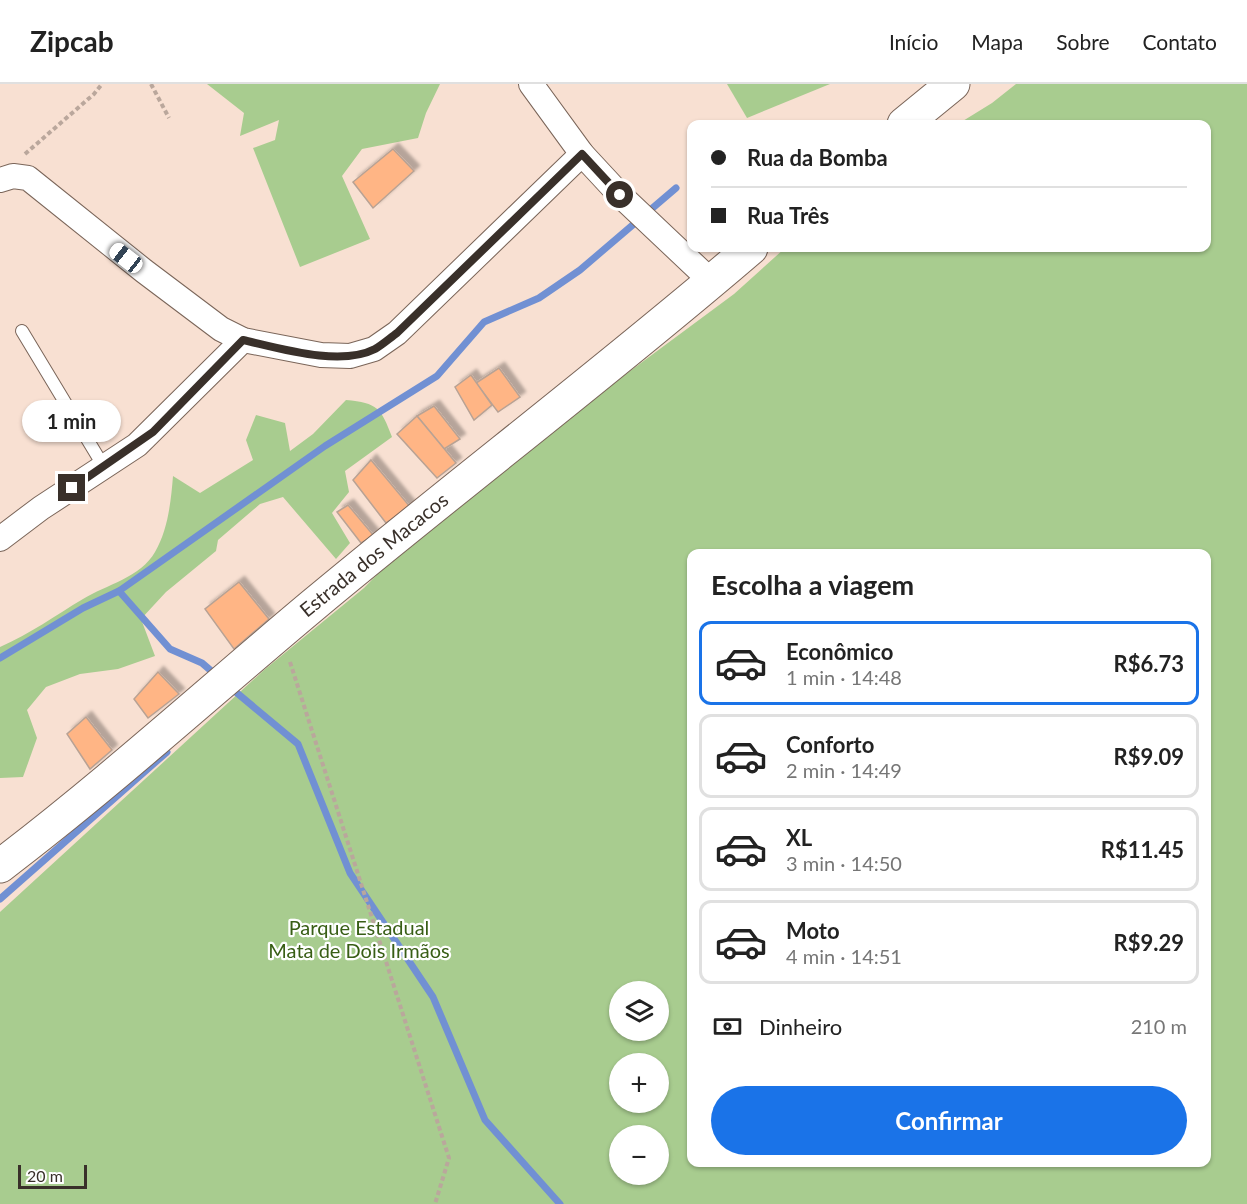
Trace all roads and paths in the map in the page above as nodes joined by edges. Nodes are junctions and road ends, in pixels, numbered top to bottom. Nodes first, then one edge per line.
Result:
1 (102, 84) edge
2 (151, 84) edge
3 (532, 84) edge
4 (953, 84) edge
5 (169, 118) dead end
6 (909, 120) edge
7 (582, 154) junction
8 (6, 178) edge
9 (746, 252) edge
10 (711, 281) junction
11 (22, 331) dead end
12 (243, 340) junction
13 (104, 467) junction
14 (0, 539) edge
15 (280, 633) junction
16 (0, 866) edge
17 (435, 1204) edge

1 - 8 path
2 - 5 path
3 - 7 street
4 - 6 main road
7 - 10 street
7 - 12 street
8 - 12 street
9 - 10 main road, Estrada dos Macacos
10 - 15 main road, Estrada dos Macacos
11 - 13 lane
12 - 13 street
13 - 14 street
15 - 16 main road, Estrada dos Macacos
15 - 17 path

